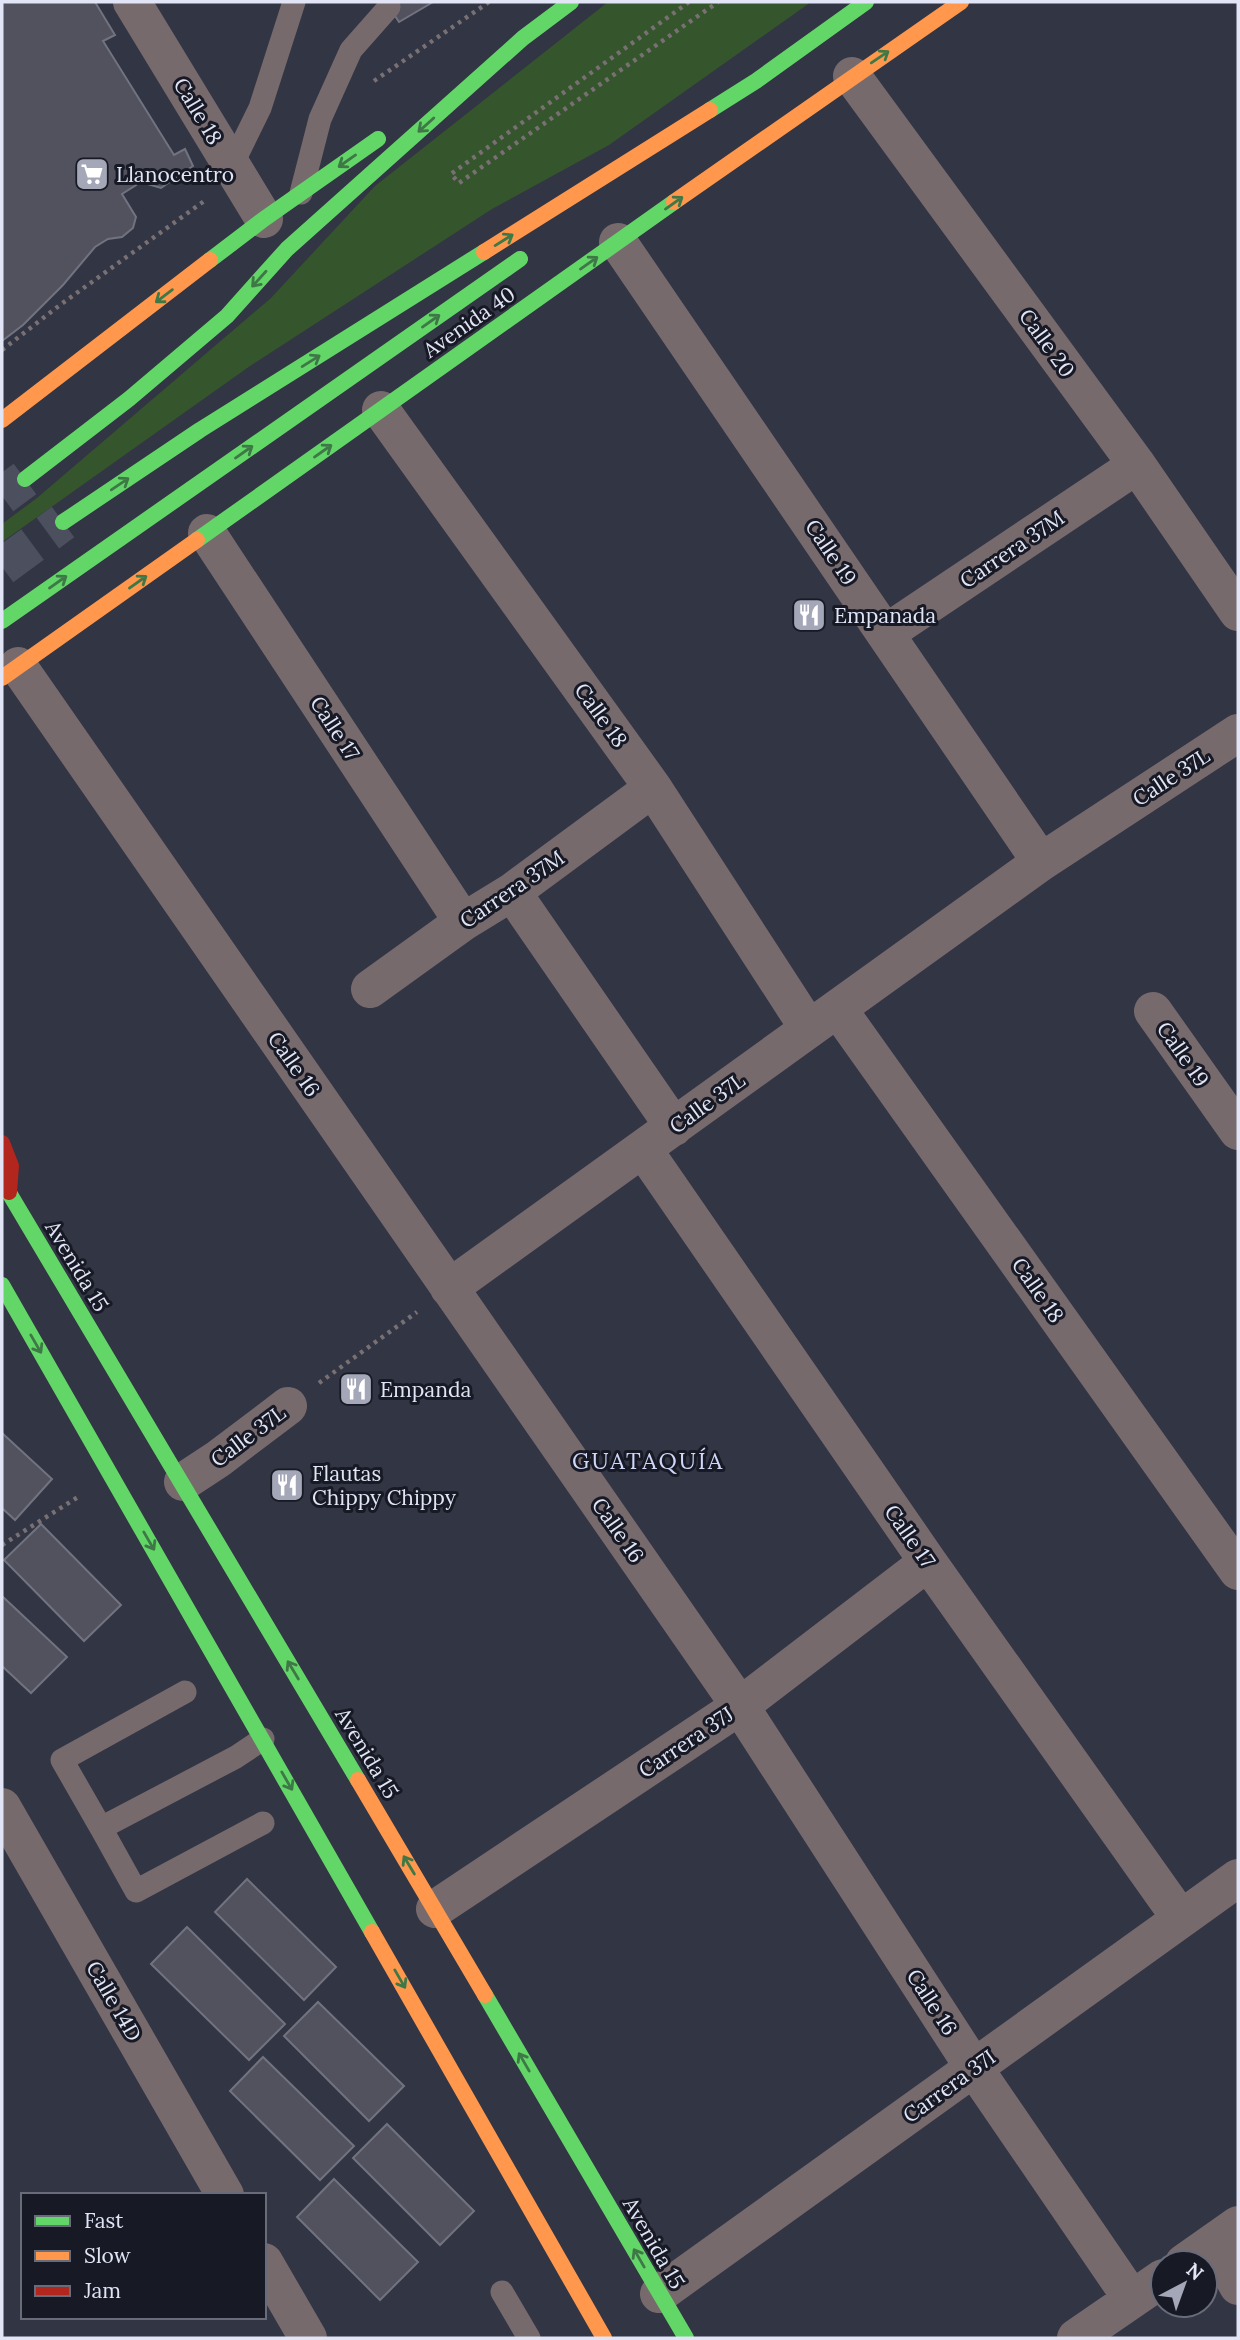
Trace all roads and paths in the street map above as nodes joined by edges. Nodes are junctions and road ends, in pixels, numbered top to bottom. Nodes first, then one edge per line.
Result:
1 (132, 2) edge
2 (294, 2) edge
3 (571, 2) edge
4 (689, 2) edge
5 (718, 2) edge
6 (866, 2) edge
7 (961, 2) edge
8 (389, 7) dead end
9 (523, 38) junction
10 (852, 76) junction
11 (756, 80) junction
12 (232, 165) junction
13 (630, 179) dead end
14 (301, 194) junction
15 (264, 219) junction
16 (618, 242) junction
17 (531, 251) dead end
18 (381, 410) junction
19 (2, 420) edge
20 (1137, 465) junction
21 (25, 479) tunnel mouth
22 (63, 522) tunnel mouth
23 (207, 533) junction
24 (1238, 612) edge
25 (2, 621) edge
26 (886, 633) junction
27 (10, 672) edge
28 (1238, 733) edge
29 (653, 788) junction
30 (1041, 862) junction
31 (512, 892) junction
32 (464, 922) junction
33 (370, 989) dead end
34 (1153, 1011) dead end
35 (824, 1019) junction
36 (1238, 1129) edge
37 (659, 1138) junction
38 (2, 1143) edge
39 (5, 1187) edge
40 (2, 1285) edge
41 (449, 1288) junction
42 (288, 1406) joint
43 (183, 1482) junction
44 (79, 1496) dead end
45 (2, 1545) edge
46 (928, 1562) junction
47 (1238, 1571) edge
48 (186, 1692) dead end
49 (740, 1706) junction
50 (263, 1739) junction
51 (2, 1807) edge
52 (263, 1822) dead end
53 (101, 1828) junction
54 (1238, 1878) edge
55 (435, 1909) junction
56 (1181, 1919) junction
57 (974, 2068) junction
58 (224, 2193) edge
59 (1212, 2243) edge
60 (266, 2265) edge
61 (1238, 2286) edge
62 (1149, 2287) edge
63 (502, 2291) dead end
64 (659, 2294) junction
65 (1132, 2299) junction
66 (308, 2338) edge
67 (529, 2338) edge
68 (604, 2338) edge
69 (685, 2338) edge
70 (1076, 2338) edge

1 - 12 street, Calle 18
2 - 12 lane
3 - 9 main road
4 - 5 path
6 - 11 main road
10 -> 7 main road, Avenida 40
8 - 14 lane
9 -> 14 main road
9 -> 21 main road
16 -> 10 main road, Avenida 40
10 - 20 street, Calle 20
11 - 13 main road
22 -> 11 main road
12 - 15 street, Calle 18
14 - 15 main road
15 -> 19 main road
18 -> 16 main road, Avenida 40
16 - 26 street, Calle 19
25 -> 17 main road
23 -> 18 main road, Avenida 40
18 - 29 street, Calle 18
20 - 24 street, Calle 20
20 - 26 street, Carrera 37M
27 -> 23 main road, Avenida 40
23 - 32 street, Calle 17
26 - 30 street, Calle 19
27 - 41 street, Calle 16
28 - 30 street, Calle 37L
29 - 31 street, Carrera 37M
29 - 35 street, Calle 18
30 - 35 street, Calle 37L
31 - 32 street, Carrera 37M
31 - 37 street, Calle 17
32 - 33 street, Carrera 37M
34 - 36 street, Calle 19
35 - 37 street, Calle 37L
35 - 47 street, Calle 18
37 - 41 street, Calle 37L
37 - 46 street, Calle 17
38 - 39 main road, Avenida 15
39 - 43 main road, Avenida 15
40 -> 50 main road
41 - 42 path, Calle 37L
41 - 49 street, Calle 16
42 - 43 street, Calle 37L
55 -> 43 main road, Avenida 15
44 - 45 path
46 - 49 street, Carrera 37J
46 - 56 street, Calle 17
48 - 53 lane
49 - 55 street, Carrera 37J
49 - 57 street, Calle 16
50 - 53 lane
50 -> 68 main road
51 - 58 street, Calle 14D
52 - 53 lane
54 - 56 street, Carrera 37I
64 -> 55 main road, Avenida 15
56 - 57 street, Carrera 37I
57 - 64 street, Carrera 37I
57 - 65 street, Calle 16
59 - 61 street
60 - 66 street
62 - 65 street
63 - 67 lane
64 - 69 main road, Avenida 15
65 - 70 street

